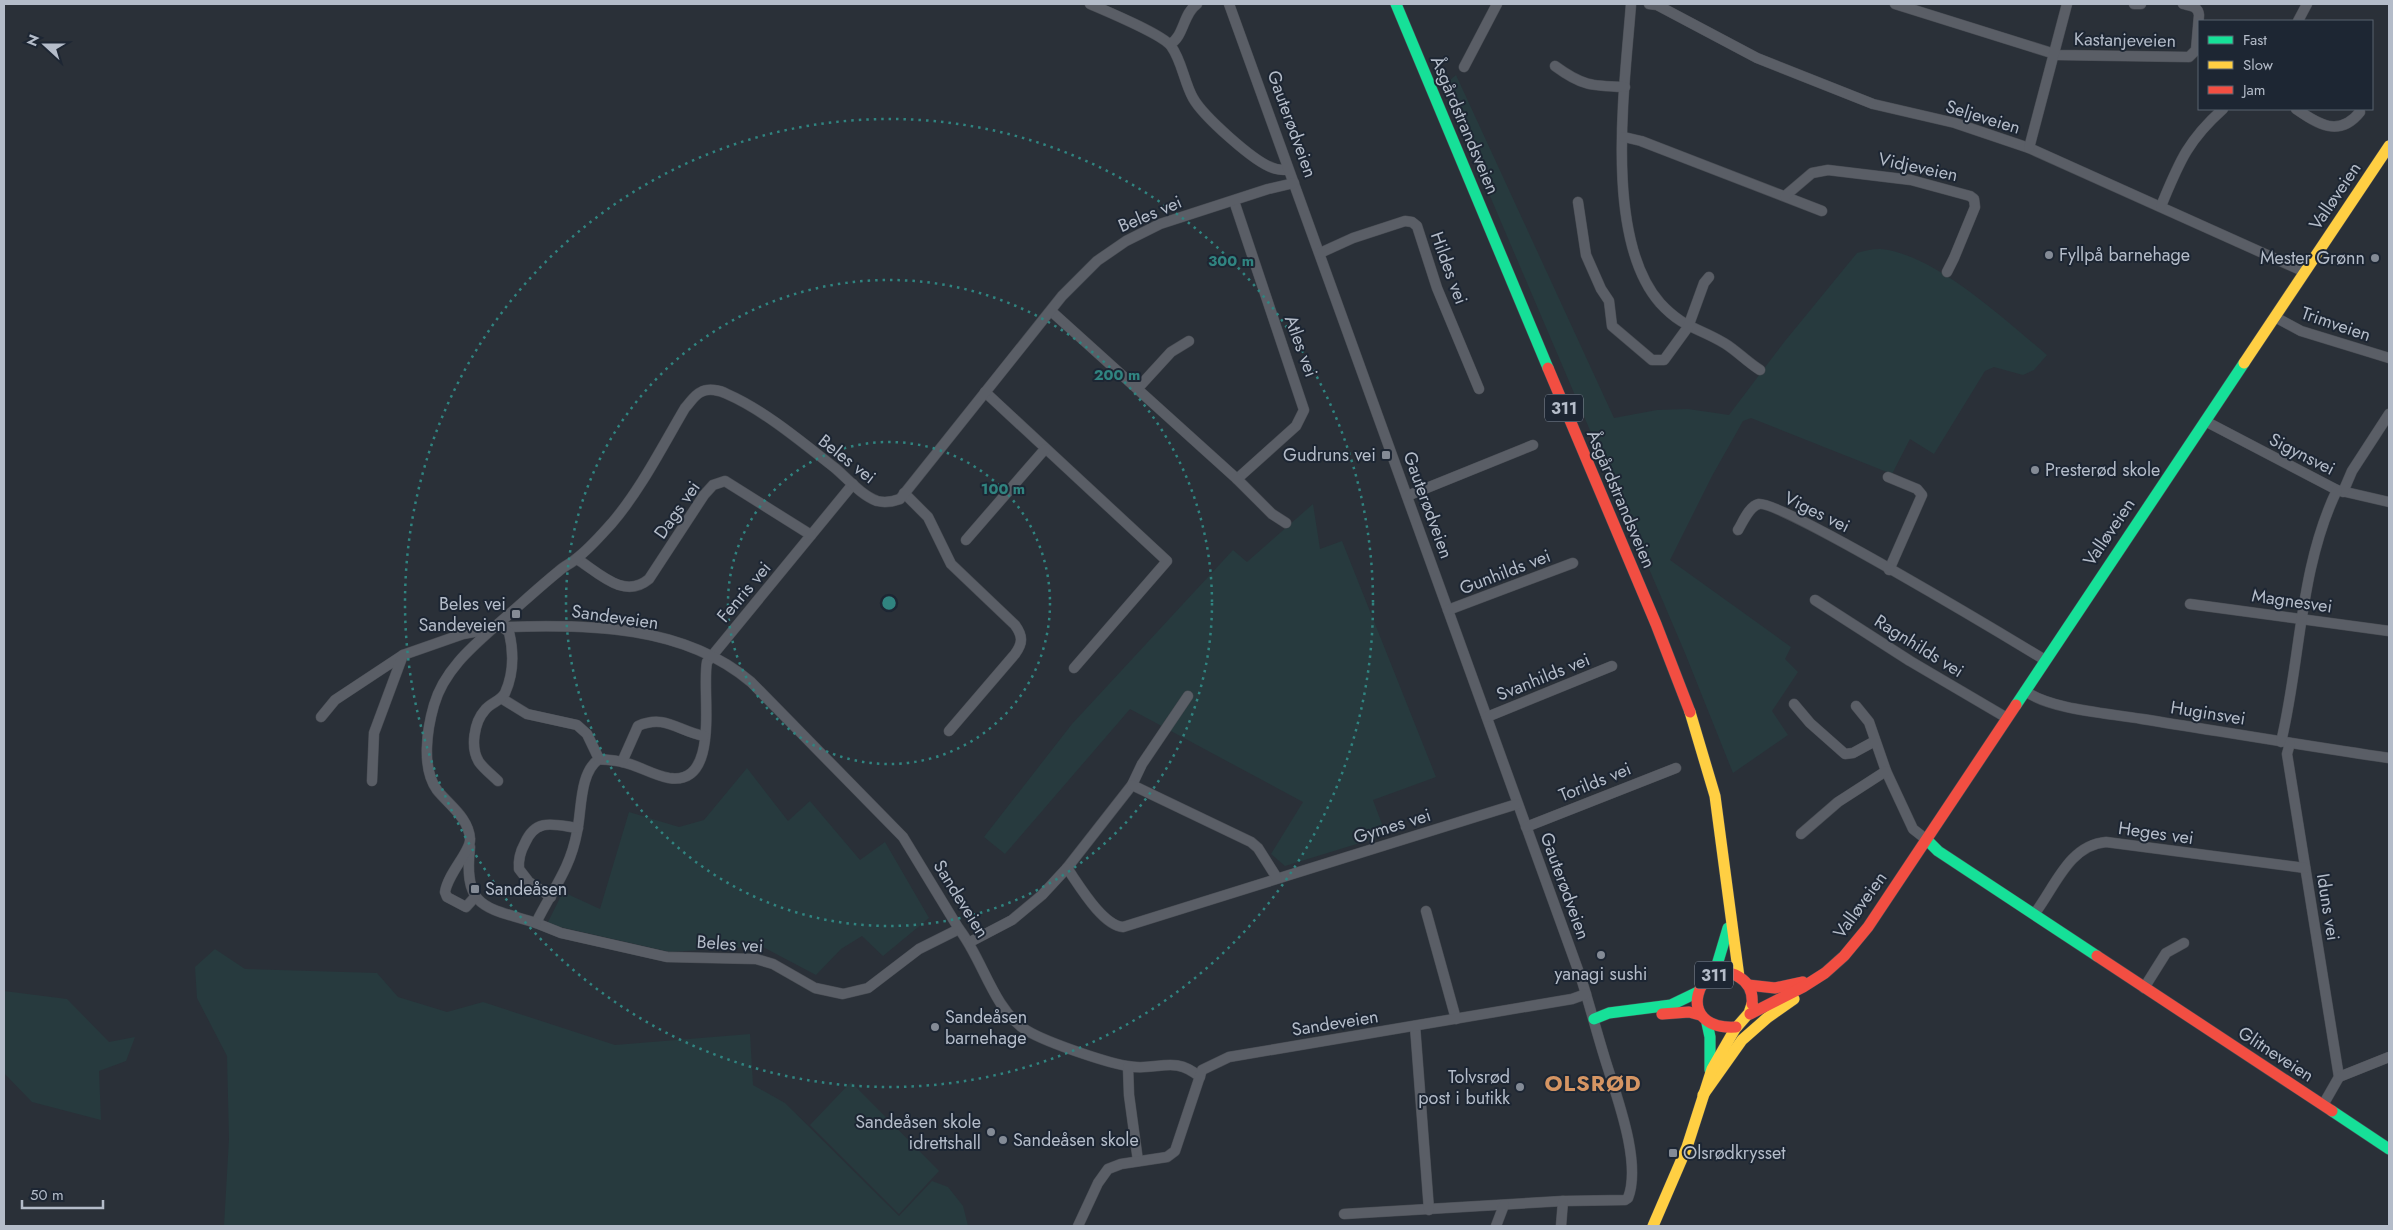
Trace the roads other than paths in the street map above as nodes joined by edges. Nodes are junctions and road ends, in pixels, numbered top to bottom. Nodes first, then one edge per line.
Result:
1 (1090, 4) edge
2 (1197, 4) edge
3 (1229, 4) edge
4 (1396, 4) edge
5 (1497, 4) edge
6 (1631, 4) edge
7 (1649, 4) edge
8 (1895, 4) edge
9 (2067, 4) edge
10 (2134, 4) edge
11 (2141, 4) edge
12 (2183, 4) edge
13 (2306, 4) edge
14 (2199, 20) edge
15 (2298, 20) edge
16 (2198, 27) edge
17 (1170, 44) junction
18 (2054, 53) junction
19 (1555, 66) dead end
20 (1464, 68) dead end
21 (1625, 87) junction
22 (2222, 110) edge
23 (2298, 110) edge
24 (2360, 112) dead end
25 (1624, 137) junction
26 (2389, 146) edge
27 (2029, 148) junction
28 (2386, 160) edge
29 (1288, 170) junction
30 (1294, 183) junction
31 (1785, 196) junction
32 (1234, 201) junction
33 (1578, 202) dead end
34 (2161, 206) junction
35 (1822, 212) dead end
36 (1320, 253) junction
37 (1946, 272) dead end
38 (2305, 272) junction
39 (1709, 277) dead end
40 (1051, 310) junction
41 (2275, 317) junction
42 (1688, 327) junction
43 (1189, 341) dead end
44 (2389, 358) edge
45 (1760, 370) dead end
46 (1138, 388) junction
47 (1478, 389) dead end
48 (985, 392) junction
49 (2389, 414) edge
50 (2204, 421) junction
51 (1533, 445) dead end
52 (1046, 449) junction
53 (1888, 477) dead end
54 (1237, 479) junction
55 (853, 484) junction
56 (2340, 491) junction
57 (904, 493) junction
58 (1407, 496) junction
59 (2389, 502) edge
60 (1286, 524) dead end
61 (1738, 530) dead end
62 (811, 535) junction
63 (966, 540) dead end
64 (577, 558) junction
65 (1573, 563) dead end
66 (1889, 570) junction
67 (1815, 600) dead end
68 (2190, 604) dead end
69 (1448, 610) junction
70 (2302, 618) junction
71 (498, 627) junction
72 (2389, 631) edge
73 (403, 655) junction
74 (712, 656) junction
75 (2045, 660) junction
76 (1612, 666) dead end
77 (1074, 668) dead end
78 (2025, 691) junction
79 (1188, 696) dead end
80 (501, 698) junction
81 (1794, 704) dead end
82 (1856, 706) dead end
83 (321, 717) dead end
84 (1486, 717) junction
85 (2007, 718) junction
86 (949, 731) dead end
87 (704, 736) junction
88 (1875, 741) junction
89 (2285, 743) junction
90 (2389, 758) edge
91 (599, 759) junction
92 (622, 762) junction
93 (1676, 768) dead end
94 (1886, 771) junction
95 (372, 781) dead end
96 (498, 781) dead end
97 (1132, 785) junction
98 (1517, 804) junction
99 (1526, 827) junction
100 (578, 828) junction
101 (1801, 834) dead end
102 (1927, 840) junction
103 (470, 846) junction
104 (1067, 868) junction
105 (2305, 868) junction
106 (1277, 878) junction
107 (475, 896) junction
108 (551, 897) junction
109 (1730, 907) junction
110 (1426, 911) dead end
111 (2035, 912) junction
112 (538, 921) junction
113 (959, 929) junction
114 (970, 942) junction
115 (2184, 943) dead end
116 (1824, 973) junction
117 (1714, 975) junction
118 (1739, 977) junction
119 (1811, 981) junction
120 (1748, 985) junction
121 (2144, 988) junction
122 (1698, 992) junction
123 (1586, 994) junction
124 (1750, 1014) junction
125 (1456, 1019) junction
126 (1594, 1019) junction
127 (1703, 1019) junction
128 (1415, 1026) junction
129 (1736, 1027) junction
130 (2389, 1057) edge
131 (1128, 1067) junction
132 (1710, 1071) junction
133 (1200, 1077) junction
134 (2340, 1077) junction
135 (1703, 1096) junction
136 (2323, 1105) junction
137 (2389, 1149) edge
138 (1138, 1161) junction
139 (1563, 1201) junction
140 (1504, 1205) junction
141 (1429, 1210) junction
142 (1344, 1214) dead end
143 (1078, 1226) edge
144 (1496, 1226) edge
145 (1561, 1226) edge
146 (1653, 1226) edge

1 - 17 street
2 - 17 street
3 - 29 street, Gauterødveien
4 - 109 main road, Åsgårdstrandsveien / 311
5 - 20 street
6 - 21 street
7 - 27 street, Seljeveien
8 - 18 street
9 - 18 street, Kastanjeveien
10 - 11 street, Kastanjeveien
12 - 14 street, Kastanjeveien
13 - 15 street
16 - 18 street, Kastanjeveien
17 - 29 street
18 - 27 street, Kastanjeveien
19 - 21 street
21 - 25 street
22 - 34 street
23 - 24 street
25 - 31 street
25 - 42 street
26 - 28 main road, Valløveien
27 - 34 street, Seljeveien
28 - 38 main road, Valløveien
29 - 30 street, Gauterødveien
30 - 32 street, Beles vei
30 - 36 street, Gauterødveien
31 - 35 street
31 - 37 street, Vidjeveien
32 - 40 street, Beles vei
32 - 54 street, Atles vei
33 - 42 street
34 - 38 street, Seljeveien
36 - 47 street, Hildes vei
36 - 58 street, Gauterødveien
38 - 41 main road, Valløveien
39 - 42 street
40 - 46 street
40 - 48 street, Beles vei
41 - 44 street, Trimveien
41 - 50 main road, Valløveien
42 - 45 street
43 - 46 street
46 - 54 street
48 - 52 street
48 - 57 street, Beles vei
49 - 56 street
50 - 56 street, Sigynsvei
50 - 75 main road, Valløveien
51 - 58 street
52 - 63 street
52 - 77 street
53 - 66 street
54 - 60 street
55 - 57 street, Beles vei
55 - 62 street, Fenris vei
55 - 64 street, Beles vei
56 - 59 street, Sigynsvei
56 - 70 street, Iduns vei
57 - 86 street
58 - 69 street, Gauterødveien
61 - 66 street, Viges vei
62 - 64 street, Dags vei
62 - 74 street, Fenris vei
64 - 71 street, Beles vei
65 - 69 street, Gunhilds vei
66 - 75 street, Viges vei
67 - 85 street, Ragnhilds vei
68 - 70 street, Magnesvei
69 - 84 street, Gauterødveien
70 - 72 street, Magnesvei
70 - 89 street, Iduns vei
71 - 73 street, Sandeveien
71 - 74 street, Sandeveien
71 - 80 street
71 - 103 street, Beles vei
73 - 83 street, Sandeveien
73 - 95 street
74 - 87 street, Fenris vei
74 - 113 street, Sandeveien
75 - 78 main road, Valløveien
76 - 84 street, Svanhilds vei
78 - 85 main road, Valløveien
78 - 89 street, Huginsvei
79 - 97 street
80 - 91 street
80 - 96 street
81 - 88 street
82 - 88 street
84 - 98 street, Gauterødveien
85 - 102 main road, Valløveien
87 - 92 street
87 - 92 street, Fenris vei
88 - 94 street
89 - 90 street, Huginsvei
89 - 105 street, Iduns vei
91 - 92 street, Fenris vei
91 - 100 street
93 - 99 street, Torilds vei
94 - 101 street
94 - 102 street
97 - 104 street
97 - 106 street
98 - 99 street, Gauterødveien
98 - 106 street, Gymes vei
99 - 123 street, Gauterødveien
100 - 108 street
100 - 108 street
102 - 111 main road, Glitneveien
102 - 116 main road, Valløveien
103 - 107 street, Beles vei
103 - 107 street
104 - 106 street, Gymes vei
104 - 114 street
105 - 111 street, Heges vei
105 - 134 street, Iduns vei
107 - 112 street, Beles vei
108 - 112 street
109 - 117 main road, Åsgårdstrandsveien / 311
109 - 118 main road, Åsgårdstrandsveien / 311
110 - 125 street
111 - 121 main road, Glitneveien
112 - 113 street, Beles vei
113 - 114 street, Sandeveien
114 - 131 street, Sandeveien
115 - 121 street
116 - 119 main road, Valløveien
116 - 135 main road
117 - 118 main road, 311
117 - 122 main road, 311
118 - 120 main road, 311
119 - 120 main road, Valløveien
119 - 124 main road, Valløveien
120 - 124 main road, 311
121 - 136 main road, Glitneveien
122 - 126 main road
122 - 127 main road, 311
123 - 125 street, Sandeveien
123 - 126 street, Gauterødveien
124 - 129 main road, 311
125 - 128 street, Sandeveien
126 - 127 main road
126 - 139 street, Gauterødveien
127 - 129 main road
127 - 132 main road, 311
128 - 133 street, Sandeveien
128 - 141 street
129 - 132 main road, 311
130 - 134 street
131 - 133 street, Sandeveien
131 - 138 street
132 - 135 main road, 311
133 - 138 street
134 - 136 street
135 - 146 main road, 311
136 - 137 main road, Glitneveien
138 - 143 street
139 - 140 street, Gauterødveien
139 - 145 street
140 - 141 street, Gauterødveien
140 - 144 street
141 - 142 street, Gauterødveien

